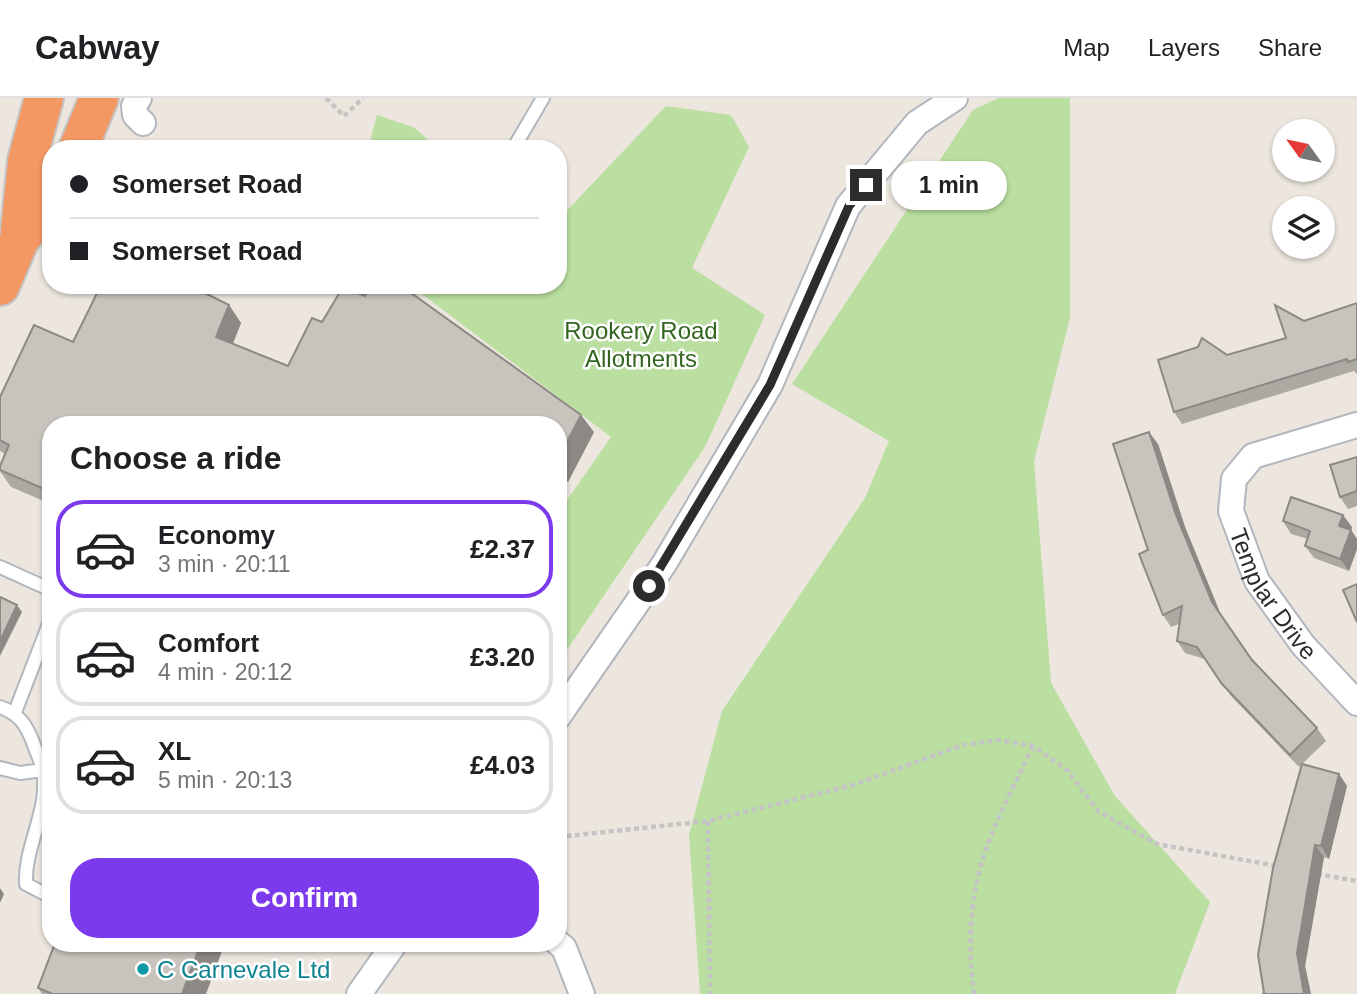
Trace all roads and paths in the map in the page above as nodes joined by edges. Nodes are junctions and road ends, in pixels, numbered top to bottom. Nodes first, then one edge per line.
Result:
1 (99, 98) edge
2 (139, 98) edge
3 (326, 98) edge
4 (363, 98) edge
5 (543, 98) edge
6 (955, 98) edge
7 (44, 101) edge
8 (143, 123) dead end
9 (82, 140) edge
10 (518, 140) edge
11 (42, 210) edge
12 (19, 241) junction
13 (0, 286) edge
14 (1357, 425) edge
15 (0, 567) edge
16 (42, 586) edge
17 (42, 642) edge
18 (1357, 703) edge
19 (567, 704) edge
20 (0, 707) edge
21 (15, 712) junction
22 (1033, 746) junction
23 (42, 760) edge
24 (0, 768) edge
25 (42, 771) edge
26 (42, 805) edge
27 (708, 821) junction
28 (567, 836) edge
29 (1290, 869) edge
30 (1304, 871) edge
31 (1357, 881) edge
32 (42, 892) edge
33 (389, 952) edge
34 (566, 952) edge
35 (359, 994) edge
36 (582, 994) edge
37 (710, 994) edge
38 (974, 994) edge

1 - 9 highway
2 - 8 street
3 - 4 path
5 - 10 lane
6 - 19 street
7 - 12 highway
11 - 12 highway
12 - 13 highway
14 - 18 street, Templar Drive
15 - 16 lane
17 - 21 lane
20 - 21 lane
21 - 23 lane
22 - 27 path
22 - 29 path
22 - 38 path
24 - 25 lane
26 - 32 lane
27 - 28 path
27 - 37 path
30 - 31 path
33 - 35 street
34 - 36 street

